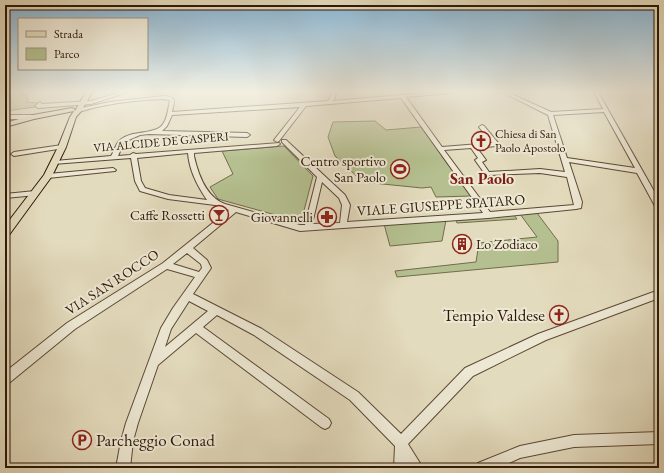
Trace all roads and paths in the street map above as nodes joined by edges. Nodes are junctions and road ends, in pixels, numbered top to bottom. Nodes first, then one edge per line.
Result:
1 (47, 114) edge
2 (74, 114) edge
3 (172, 114) joint
4 (298, 114) edge
5 (415, 114) edge
6 (550, 114) edge
7 (608, 114) edge
8 (34, 116) junction
9 (5, 117) edge
10 (5, 125) edge
11 (482, 127) dead end
12 (164, 131) junction
13 (156, 132) junction
14 (279, 142) junction
15 (248, 146) junction
16 (62, 147) junction
17 (474, 148) dead end
18 (440, 149) junction
19 (191, 151) junction
20 (14, 154) dead end
21 (133, 155) junction
22 (114, 157) junction
23 (565, 160) junction
24 (55, 163) junction
25 (113, 170) dead end
26 (640, 171) junction
27 (570, 175) junction
28 (48, 176) junction
29 (320, 178) junction
30 (35, 193) junction
31 (5, 196) edge
32 (217, 204) junction
33 (659, 206) edge
34 (235, 210) junction
35 (488, 215) junction
36 (343, 225) junction
37 (308, 227) junction
38 (5, 233) edge
39 (186, 248) junction
40 (166, 265) junction
41 (202, 276) junction
42 (659, 294) edge
43 (188, 296) junction
44 (216, 310) junction
45 (197, 328) junction
46 (153, 363) junction
47 (5, 379) edge
48 (326, 423) dead end
49 (659, 438) edge
50 (401, 443) junction
51 (410, 466) edge
52 (122, 468) edge
53 (483, 468) edge

1 - 8 main road
2 - 16 main road
3 - 12 street
3 - 13 street
4 - 14 street
5 - 18 street
6 - 23 street, VIALE GIUSEPPE SPATARO
7 - 26 street
8 - 9 street
8 - 10 main road
11 - 18 street
12 - 13 street
12 - 15 street
13 - 22 street
14 - 15 street, VIA ALCIDE DE GASPERI
14 - 29 street
15 - 19 street, VIA ALCIDE DE GASPERI
16 - 20 street
16 - 24 main road
17 - 27 street
18 - 35 street
19 - 21 street, VIA ALCIDE DE GASPERI
19 - 32 street
21 - 22 street, VIA ALCIDE DE GASPERI
21 - 32 street, VIALE GIUSEPPE SPATARO
22 - 24 street, VIA ALCIDE DE GASPERI
23 - 26 street
23 - 27 street, VIALE GIUSEPPE SPATARO
24 - 28 main road
25 - 28 street
26 - 33 street
27 - 35 street, VIALE GIUSEPPE SPATARO
28 - 30 main road
29 - 36 street
29 - 37 street
30 - 31 street
30 - 38 main road
32 - 34 street, VIALE GIUSEPPE SPATARO
34 - 37 street, VIALE GIUSEPPE SPATARO
34 - 39 street, VIA SAN ROCCO
35 - 36 street, VIALE GIUSEPPE SPATARO
36 - 37 street, VIALE GIUSEPPE SPATARO
39 - 40 street, VIA SAN ROCCO
39 - 41 street
40 - 41 street
40 - 47 street, VIA SAN ROCCO
41 - 43 street
42 - 50 street
43 - 44 street
43 - 46 street
44 - 45 street
44 - 50 street
45 - 46 street
45 - 48 street
46 - 52 street
49 - 53 street
50 - 51 street

